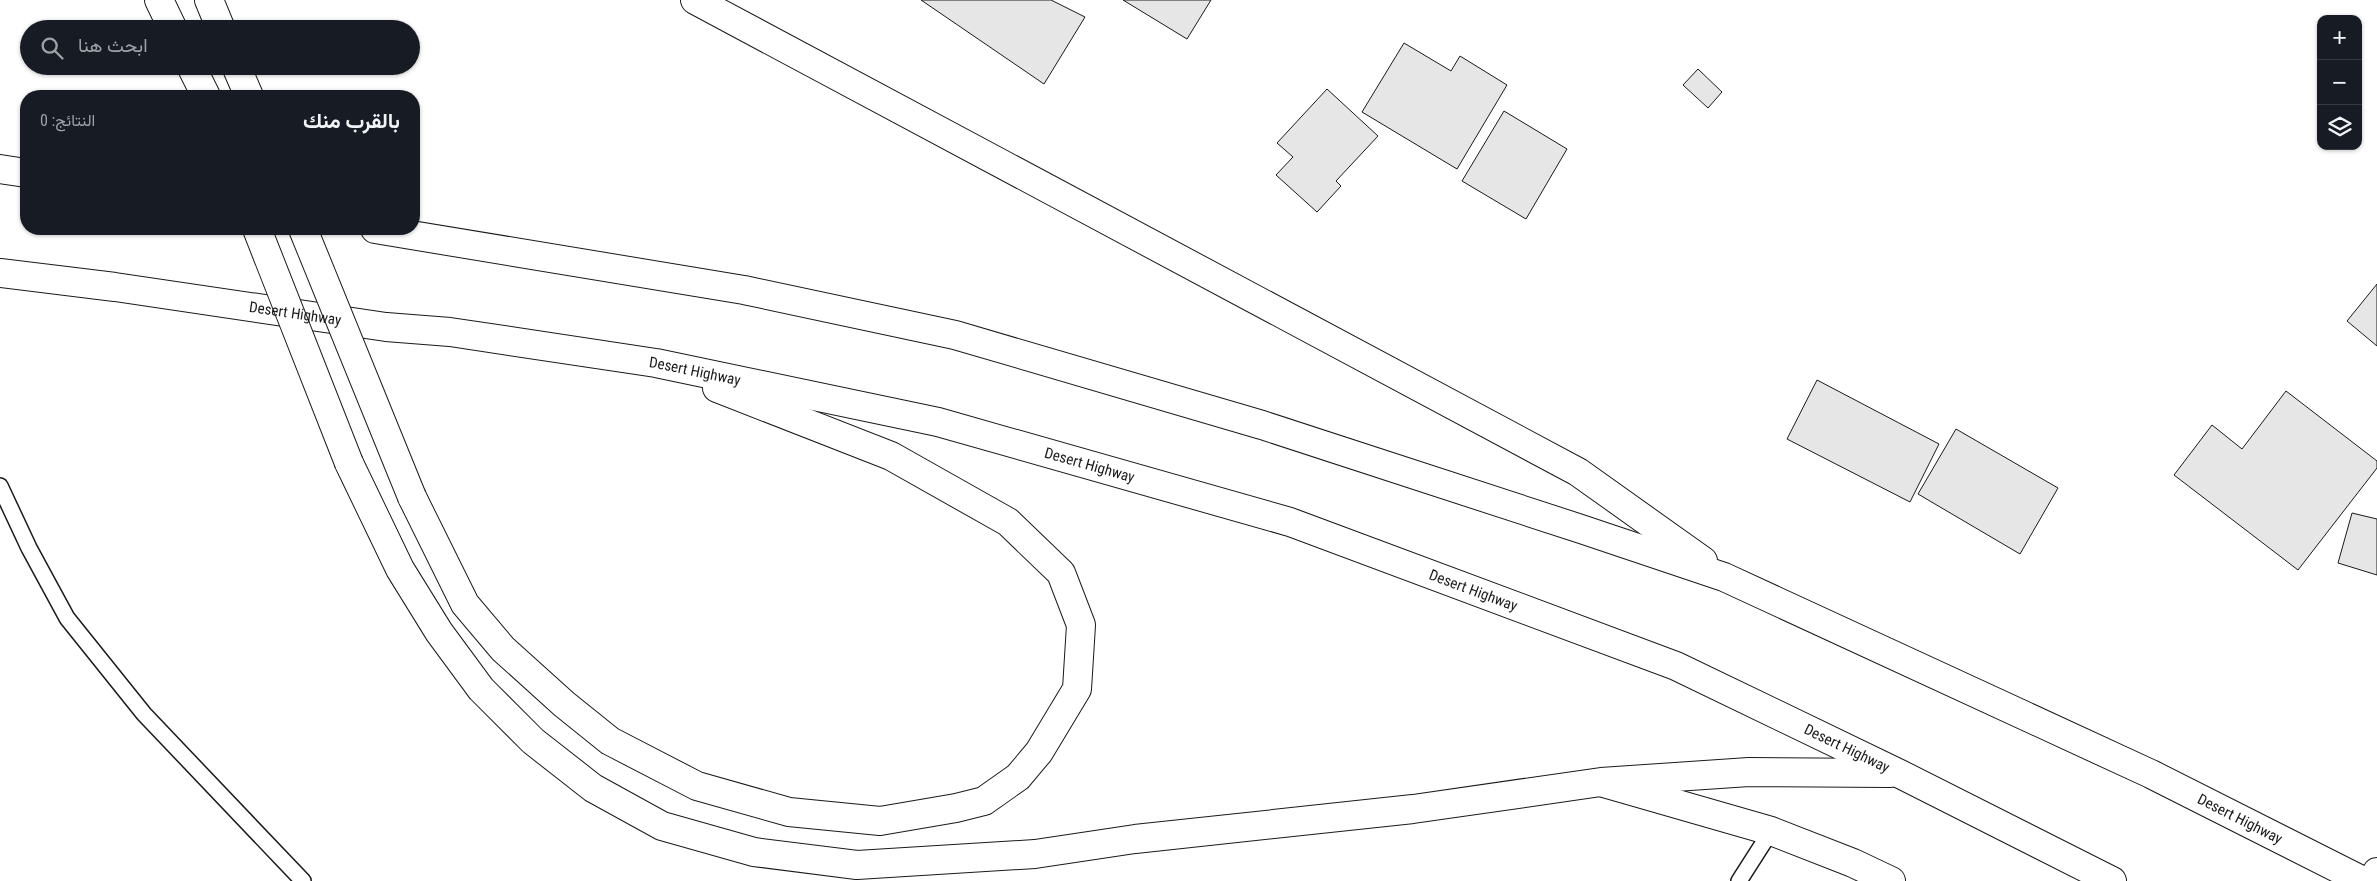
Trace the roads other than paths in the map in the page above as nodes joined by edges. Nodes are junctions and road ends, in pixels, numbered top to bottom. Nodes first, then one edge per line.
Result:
1 (159, 0) edge
2 (209, 0) edge
3 (695, 0) edge
4 (169, 20) edge
5 (217, 20) edge
6 (195, 75) edge
7 (240, 75) edge
8 (202, 90) edge
9 (246, 90) edge
10 (0, 169) edge
11 (20, 173) edge
12 (259, 235) edge
13 (305, 235) edge
14 (411, 235) edge
15 (0, 273) edge
16 (656, 363) junction
17 (0, 486) edge
18 (1724, 577) junction
19 (1898, 773) junction
20 (1601, 782) junction
21 (1771, 831) junction
22 (2377, 872) edge
23 (303, 881) edge
24 (1739, 881) edge
25 (1891, 881) edge
26 (2112, 881) edge
27 (2362, 881) edge
28 (2372, 881) edge

1 - 4 main road
2 - 5 main road
3 - 18 main road
6 - 8 main road
7 - 9 main road
10 - 11 main road
12 - 20 main road, bridge
13 - 16 main road, bridge
14 - 18 main road, Desert Highway
15 - 16 main road, Desert Highway
16 - 19 main road, Desert Highway
17 - 23 lane
18 - 27 main road, Desert Highway
19 - 20 main road
19 - 26 main road, Desert Highway
20 - 21 main road
21 - 24 lane
21 - 25 main road
22 - 28 main road

